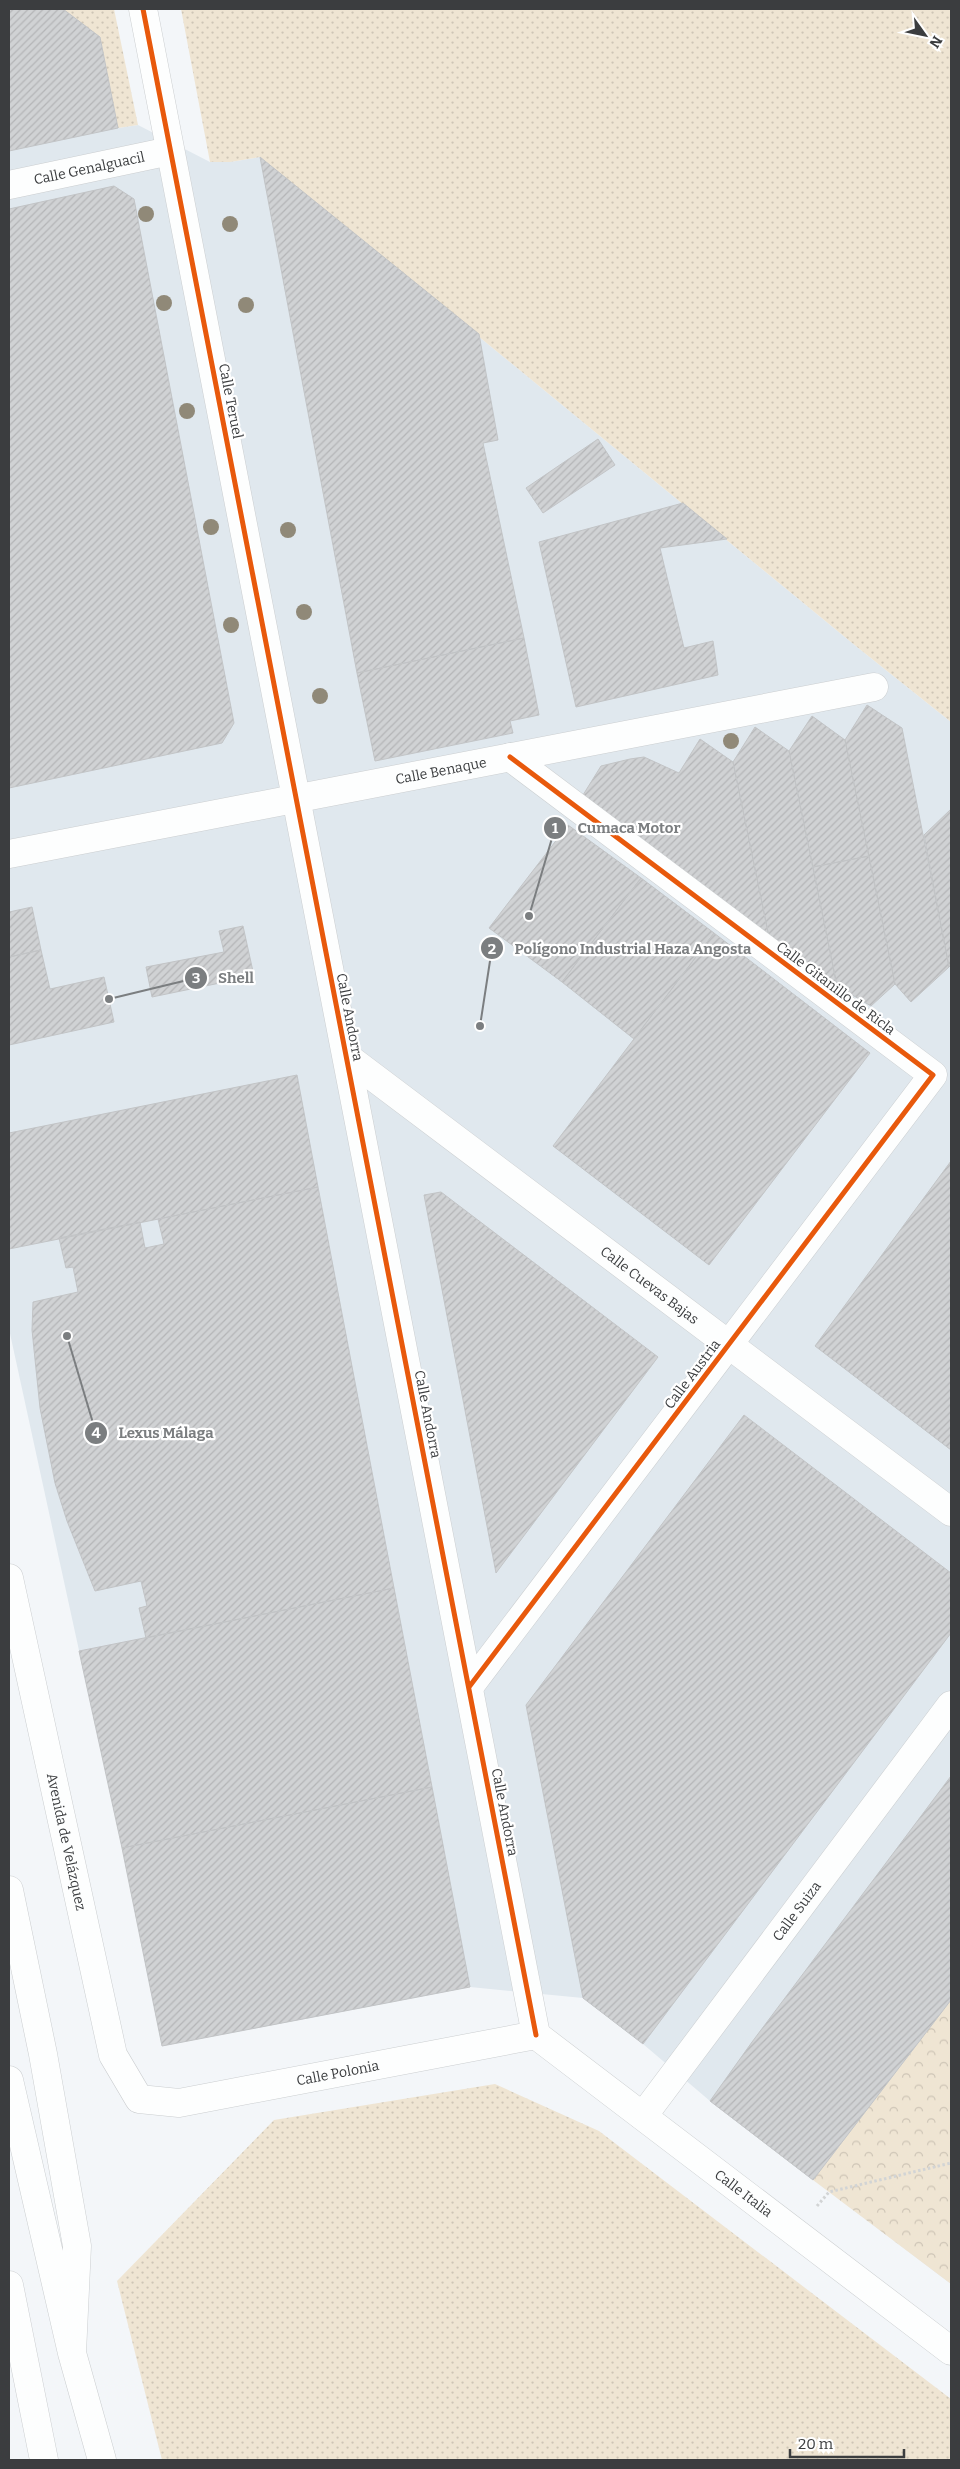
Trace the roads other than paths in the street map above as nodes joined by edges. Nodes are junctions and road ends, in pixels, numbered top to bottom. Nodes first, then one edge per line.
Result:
1 (142, 9) edge
2 (170, 151) junction
3 (9, 185) edge
4 (874, 687) dead end
5 (510, 757) junction
6 (297, 798) junction
7 (9, 854) edge
8 (347, 1057) junction
9 (933, 1075) joint
10 (729, 1345) junction
11 (951, 1512) edge
12 (9, 1578) edge
13 (470, 1687) junction
14 (951, 1705) edge
15 (9, 1890) edge
16 (536, 2034) junction
17 (9, 2080) edge
18 (139, 2099) joint
19 (643, 2116) junction
20 (9, 2285) edge
21 (951, 2351) edge
22 (72, 2353) junction
23 (44, 2460) edge
24 (102, 2460) edge

1 - 2 main road, Calle Teruel
2 - 3 main road, Calle Genalguacil
2 - 6 main road, Calle Teruel
4 - 5 main road, Calle Benaque
5 - 6 main road, Calle Benaque
5 - 9 main road, Calle Gitanillo de Ricla
6 - 7 main road, Calle Benaque
6 - 8 main road, Calle Andorra
8 - 10 main road, Calle Cuevas Bajas
8 - 13 main road, Calle Andorra
9 - 10 main road, Calle Austria
10 - 11 main road, Calle Cuevas Bajas
10 - 13 main road, Calle Austria
12 - 18 main road, Avenida de Velázquez
13 - 16 main road, Calle Andorra
14 - 19 main road, Calle Suiza
15 - 22 main road
16 - 18 main road, Calle Polonia
16 - 19 main road, Calle Italia
17 - 22 main road
19 - 21 main road, Calle Italia
20 - 23 main road
22 - 24 main road

